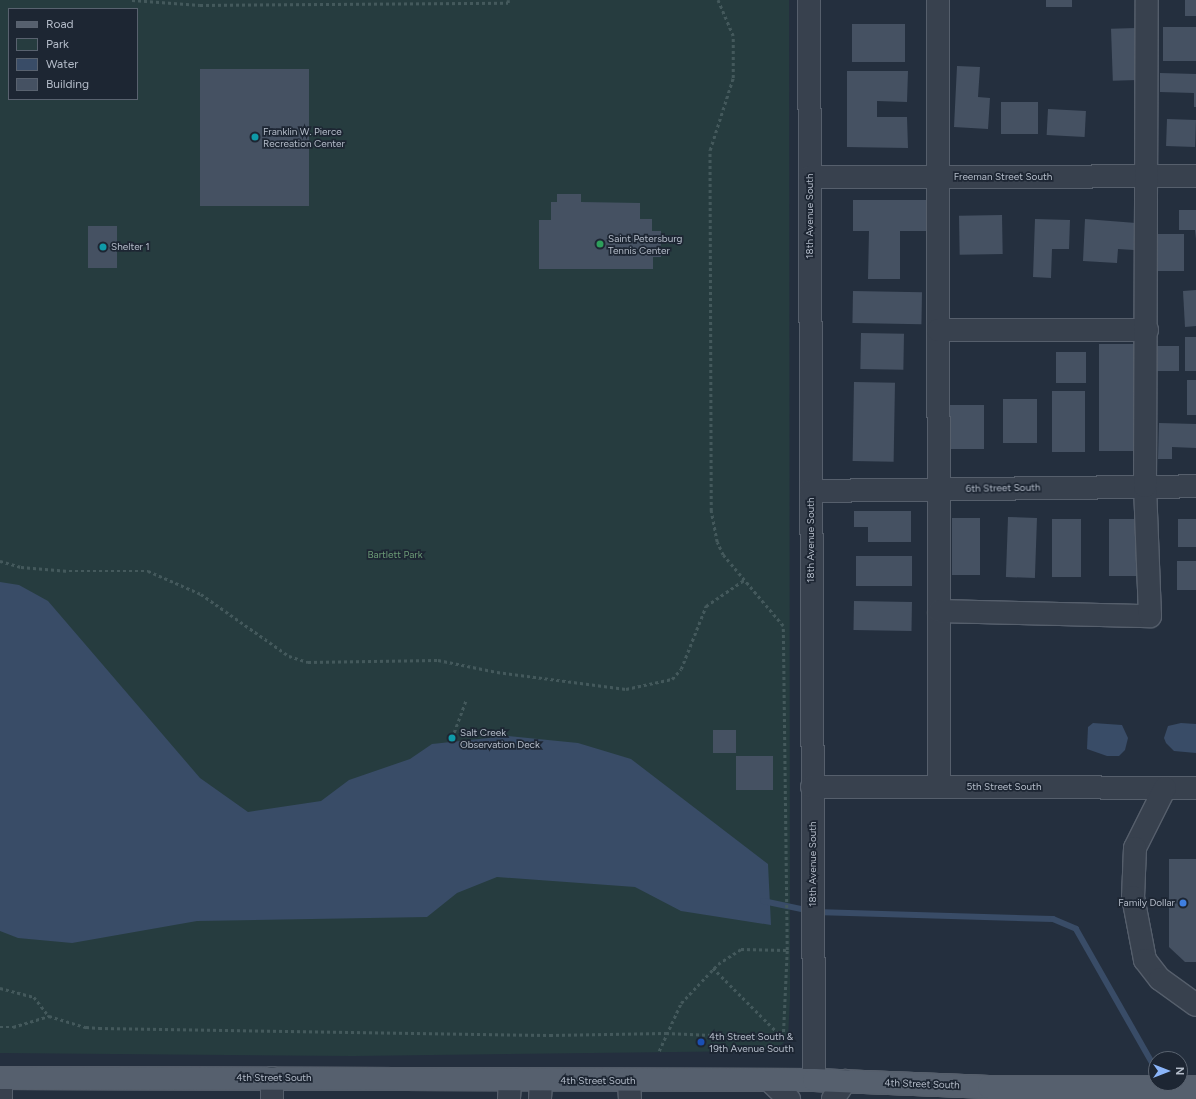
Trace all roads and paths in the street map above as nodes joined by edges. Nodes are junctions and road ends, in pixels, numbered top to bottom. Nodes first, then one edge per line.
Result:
1 (132, 0) edge
2 (508, 0) edge
3 (718, 0) edge
4 (809, 0) edge
5 (938, 0) edge
6 (1147, 0) edge
7 (1147, 176) junction
8 (1196, 176) edge
9 (810, 177) junction
10 (938, 177) junction
11 (938, 330) junction
12 (1147, 330) junction
13 (1145, 486) junction
14 (1196, 486) edge
15 (939, 489) junction
16 (811, 491) junction
17 (0, 561) edge
18 (744, 580) junction
19 (939, 611) junction
20 (466, 700) dead end
21 (452, 738) dead end
22 (812, 787) junction
23 (939, 787) junction
24 (1165, 788) junction
25 (1196, 788) edge
26 (786, 950) junction
27 (713, 968) junction
28 (0, 988) edge
29 (1196, 1005) edge
30 (49, 1016) junction
31 (0, 1027) edge
32 (666, 1033) junction
33 (783, 1038) junction
34 (659, 1051) dead end
35 (769, 1080) junction
36 (814, 1080) junction
37 (845, 1081) junction
38 (1, 1085) edge
39 (1195, 1087) edge
40 (272, 1088) edge
41 (510, 1090) edge
42 (541, 1090) edge
43 (630, 1090) edge
44 (989, 1093) edge
45 (1097, 1093) edge
46 (789, 1099) edge
47 (833, 1099) edge

1 - 2 path
3 - 18 path
4 - 9 street, 18th Avenue South
5 - 10 street
6 - 7 street
7 - 8 street, Freeman Street South
7 - 10 street, Freeman Street South
7 - 12 street
9 - 10 street, Freeman Street South
9 - 16 street, 18th Avenue South
10 - 11 street
11 - 12 street
11 - 15 street
12 - 13 street
13 - 14 street, 6th Street South
13 - 15 street, 6th Street South
13 - 19 street
15 - 16 street, 6th Street South
15 - 19 street
16 - 22 street, 18th Avenue South
17 - 18 path
18 - 26 path
19 - 23 street
20 - 21 path
22 - 23 street, 5th Street South
22 - 36 street, 18th Avenue South
23 - 24 street, 5th Street South
24 - 25 street, 5th Street South
24 - 29 street
26 - 27 path
26 - 33 path
27 - 32 path
27 - 33 path
28 - 30 path
30 - 31 path
30 - 32 path
32 - 33 path
32 - 34 path
35 - 36 main road, 4th Street South
35 - 43 main road, 4th Street South
35 - 46 street
36 - 37 main road, 4th Street South
37 - 44 main road, 4th Street South
37 - 47 street
38 - 40 main road, 4th Street South
39 - 45 main road, 4th Street South
40 - 41 main road, 4th Street South
41 - 42 main road, 4th Street South
42 - 43 main road, 4th Street South
44 - 45 main road, 4th Street South

